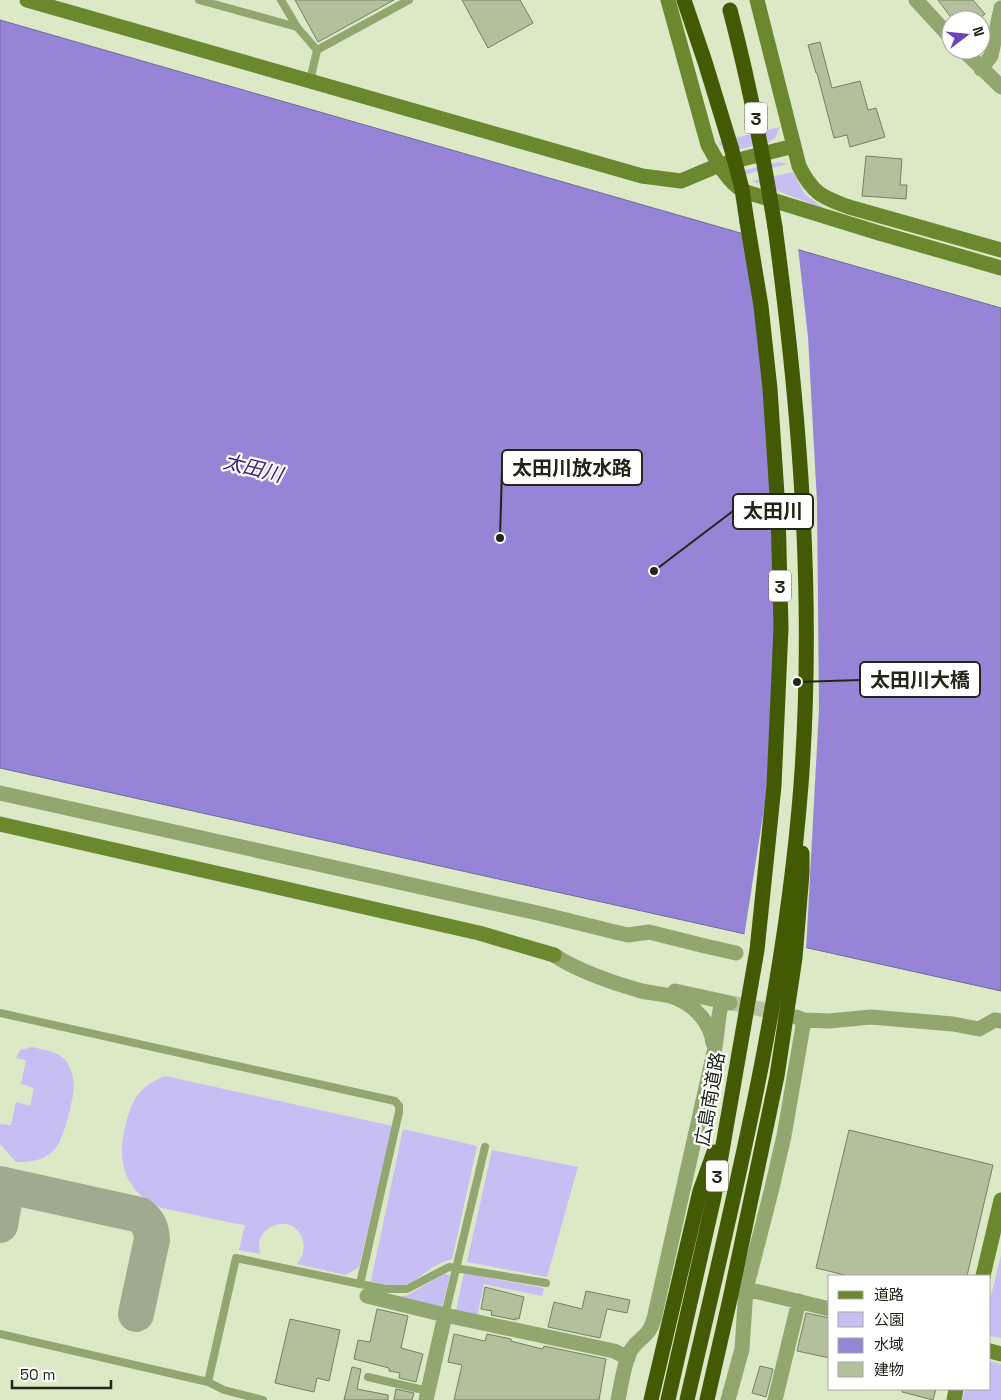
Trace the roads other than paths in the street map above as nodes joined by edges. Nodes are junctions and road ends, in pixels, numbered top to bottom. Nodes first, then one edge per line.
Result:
1 (27, 0) edge
2 (199, 0) edge
3 (282, 0) edge
4 (409, 0) edge
5 (668, 0) edge
6 (684, 0) edge
7 (916, 0) edge
8 (760, 1) edge
9 (729, 5) edge
10 (1000, 18) edge
11 (297, 27) junction
12 (941, 27) edge
13 (317, 50) junction
14 (972, 60) edge
15 (981, 69) junction
16 (310, 81) junction
17 (1001, 87) edge
18 (794, 146) junction
19 (719, 165) junction
20 (1001, 250) edge
21 (1001, 268) edge
22 (0, 793) edge
23 (0, 824) edge
24 (736, 953) dead end
25 (554, 955) junction
26 (788, 957) junction
27 (0, 1012) edge
28 (1001, 1021) edge
29 (714, 1052) junction
30 (726, 1121) junction
31 (485, 1147) dead end
32 (1001, 1200) edge
33 (456, 1268) junction
34 (983, 1275) edge
35 (546, 1283) dead end
36 (746, 1289) junction
37 (363, 1290) junction
38 (799, 1301) junction
39 (828, 1308) edge
40 (445, 1315) junction
41 (0, 1334) edge
42 (628, 1358) junction
43 (368, 1377) dead end
44 (208, 1382) junction
45 (427, 1395) edge
46 (263, 1400) edge
47 (618, 1400) edge
48 (651, 1400) edge
49 (668, 1400) edge
50 (687, 1400) edge
51 (707, 1400) edge
52 (728, 1400) edge
53 (775, 1400) edge

1 - 16 street
2 - 11 lane
3 - 11 lane
4 - 13 lane
5 - 19 street
6 - 30 highway, 広島南道路 / 3, bridge
7 - 12 street
8 - 18 street
9 - 26 highway, 3, bridge
10 - 15 street
11 - 13 lane
13 - 16 lane
14 - 15 street
15 - 17 street
16 - 19 street
18 - 19 street
18 - 20 street
19 - 21 street
22 - 24 street
23 - 25 street
25 - 29 street
25 - 29 street
26 - 50 highway, 3
26 - 51 highway
27 - 37 lane
28 - 36 street
29 - 42 street
30 - 48 highway
30 - 49 highway, 広島南道路 / 3
31 - 33 lane
32 - 34 street
33 - 35 lane
33 - 37 lane
33 - 40 lane
36 - 38 street
36 - 52 street
37 - 40 street
37 - 44 lane
38 - 39 street
38 - 53 street
40 - 42 street
40 - 45 street
41 - 44 lane
42 - 47 street
43 - 45 lane
44 - 46 lane

